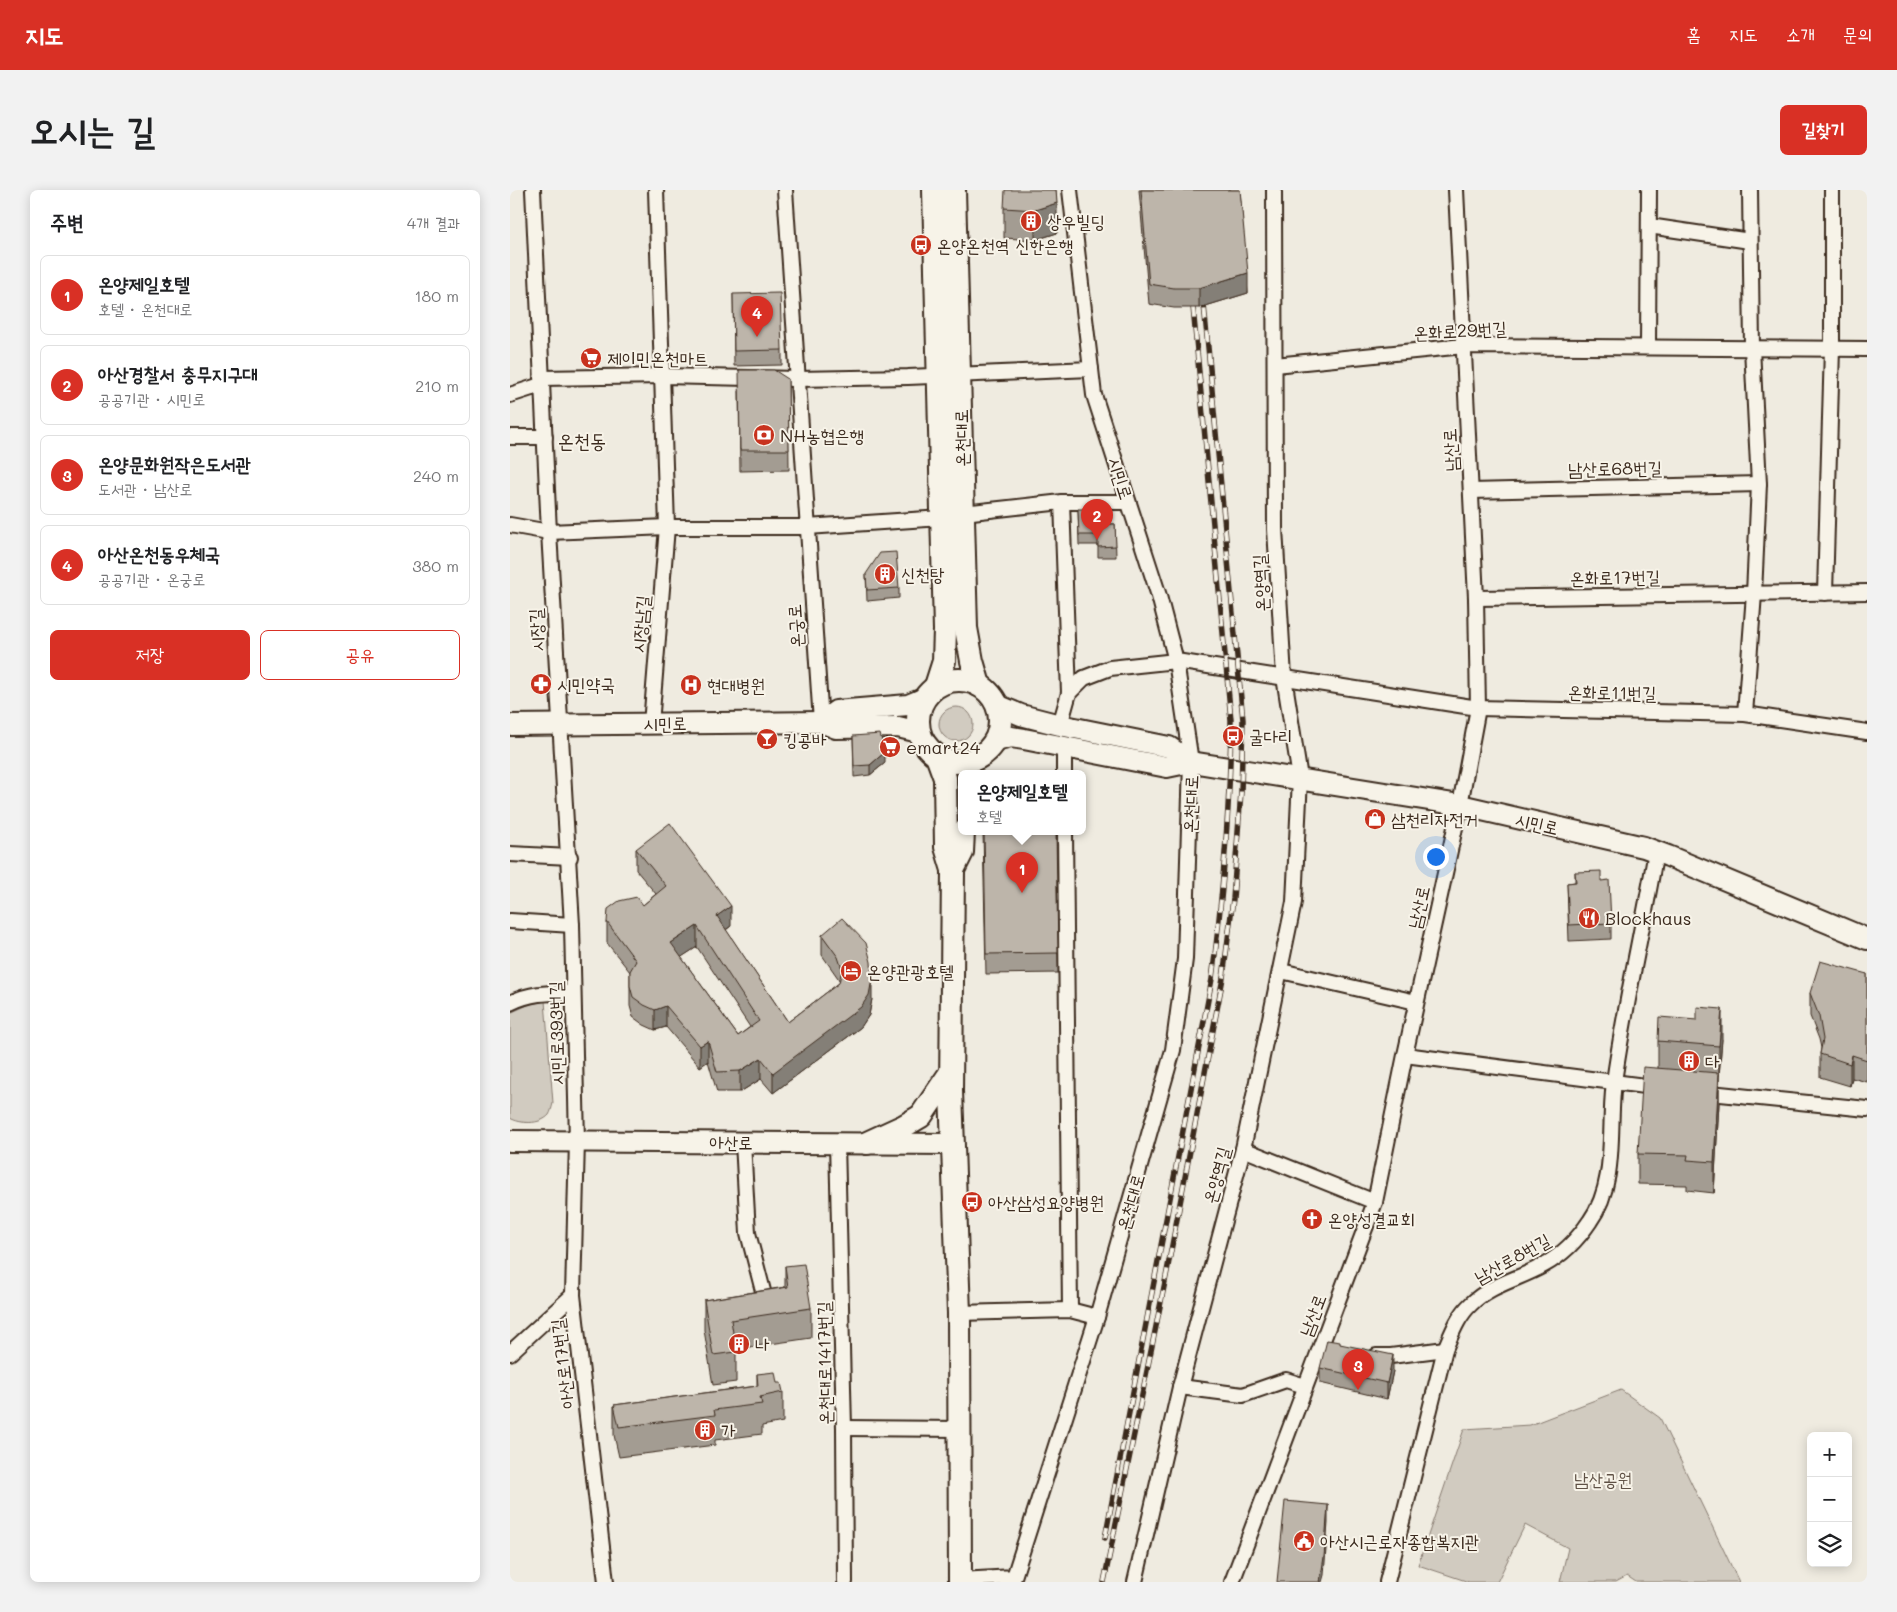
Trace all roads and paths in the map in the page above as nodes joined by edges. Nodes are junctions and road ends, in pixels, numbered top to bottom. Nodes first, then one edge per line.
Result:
1 (534, 190) edge
2 (656, 190) edge
3 (785, 190) edge
4 (934, 190) edge
5 (954, 190) edge
6 (1070, 190) edge
7 (1274, 190) edge
8 (1456, 190) edge
9 (1649, 190) edge
10 (1750, 190) edge
11 (1832, 190) edge
12 (1649, 226) junction
13 (1750, 240) junction
14 (1464, 346) junction
15 (1648, 346) junction
16 (1752, 348) junction
17 (1832, 348) junction
18 (1867, 349) edge
19 (1275, 365) junction
20 (1091, 369) junction
21 (949, 375) junction
22 (663, 376) junction
23 (797, 380) junction
24 (541, 382) junction
25 (510, 394) edge
26 (545, 436) junction
27 (510, 437) edge
28 (1759, 484) junction
29 (1471, 491) junction
30 (1062, 502) junction
31 (1128, 502) junction
32 (953, 516) junction
33 (510, 524) edge
34 (667, 527) junction
35 (807, 527) junction
36 (549, 532) junction
37 (1867, 592) edge
38 (1825, 593) junction
39 (1754, 594) junction
40 (1476, 598) junction
41 (1176, 662) junction
42 (1284, 677) junction
43 (979, 685) junction
44 (931, 692) junction
45 (1069, 693) junction
46 (997, 705) junction
47 (1478, 708) junction
48 (1745, 714) junction
49 (820, 722) junction
50 (560, 724) junction
51 (651, 724) junction
52 (1060, 724) junction
53 (510, 725) edge
54 (919, 732) junction
55 (1867, 732) edge
56 (996, 741) junction
57 (1064, 747) junction
58 (938, 756) junction
59 (1191, 762) junction
60 (973, 766) edge
61 (1064, 770) edge
62 (1300, 778) junction
63 (1460, 805) junction
64 (963, 835) edge
65 (1065, 835) edge
66 (1656, 851) junction
67 (510, 854) edge
68 (570, 857) junction
69 (952, 870) junction
70 (510, 921) edge
71 (572, 925) junction
72 (1867, 939) edge
73 (1281, 971) junction
74 (573, 993) junction
75 (1416, 1002) junction
76 (510, 1003) edge
77 (1405, 1055) junction
78 (951, 1072) junction
79 (1614, 1083) junction
80 (1670, 1089) edge
81 (1688, 1091) edge
82 (1867, 1109) edge
83 (510, 1130) edge
84 (531, 1140) junction
85 (510, 1141) edge
86 (577, 1141) junction
87 (743, 1142) junction
88 (837, 1143) junction
89 (867, 1144) junction
90 (952, 1144) junction
91 (1242, 1149) junction
92 (1375, 1202) junction
93 (763, 1291) edge
94 (573, 1294) junction
95 (1070, 1310) junction
96 (959, 1313) junction
97 (1097, 1317) junction
98 (1321, 1345) junction
99 (1338, 1349) edge
100 (1445, 1349) junction
101 (510, 1353) edge
102 (1364, 1354) edge
103 (1305, 1386) junction
104 (1180, 1387) junction
105 (844, 1428) junction
106 (960, 1429) junction
107 (960, 1581) edge
108 (606, 1582) edge
109 (845, 1582) edge
110 (1135, 1582) edge
111 (1232, 1582) edge
112 (1387, 1582) edge

1 - 24 street, 시장길
2 - 22 street, 시장남길
3 - 23 street, 온궁로
4 - 21 main road, 온천대로
5 - 21 main road, 온천대로
6 - 20 street, 시민로
7 - 19 street, 온양역길
8 - 14 street, 남산로
9 - 12 street
10 - 13 street
11 - 17 street
12 - 13 street
12 - 15 street
13 - 16 street
14 - 15 street, 온화로29번길
14 - 19 street, 온화로29번길
14 - 29 street, 남산로
15 - 16 street, 온화로29번길
16 - 17 street, 온화로29번길
16 - 28 street
17 - 18 street, 온화로29번길
17 - 38 street
19 - 42 street, 온양역길
20 - 21 street
20 - 31 street, 시민로
21 - 23 street
21 - 32 main road, 온천대로
22 - 23 street
22 - 24 street
22 - 34 street, 시장남길
23 - 35 street, 온궁로
24 - 25 street
24 - 26 street, 시장길
26 - 27 street
26 - 36 street, 시장길
28 - 29 street, 남산로68번길
28 - 39 street
29 - 40 street, 남산로
30 - 31 street
30 - 32 street
30 - 45 street
31 - 41 street, 시민로
32 - 35 street
32 - 43 main road, 온천대로
32 - 44 main road, 온천대로
33 - 36 street
34 - 35 street
34 - 36 street
34 - 51 street, 시장남길
35 - 49 street, 온궁로
36 - 50 street, 시장길
37 - 38 street, 온화로17번길
38 - 39 street, 온화로17번길
39 - 40 street, 온화로17번길
39 - 48 street
40 - 47 street, 남산로
41 - 42 street
41 - 45 street
41 - 59 street, 시민로
42 - 47 street
42 - 62 street, 온양역길
43 - 44 main road
43 - 46 main road
44 - 49 main road, 시민로
44 - 54 main road
45 - 52 street
46 - 52 main road, 시민로
46 - 56 main road
47 - 48 street, 온화로11번길
47 - 63 street, 남산로
48 - 55 street, 온화로11번길
49 - 51 main road, 시민로
49 - 54 main road, 시민로
50 - 51 main road, 시민로
50 - 53 main road, 시민로
50 - 68 street, 시민로393번길
52 - 59 main road, 시민로
54 - 58 main road
56 - 57 main road, 시민로
56 - 60 main road
57 - 59 main road, 시민로
57 - 61 street
58 - 60 main road
58 - 69 main road, 온천대로
59 - 62 main road, 시민로
59 - 97 street, 온천대로
62 - 63 main road, 시민로
62 - 73 street, 온양역길
63 - 66 main road, 시민로
63 - 75 street, 남산로
64 - 69 main road, 온천대로
65 - 95 street
66 - 72 main road, 시민로
66 - 79 street, 남산로8번길
67 - 68 street
68 - 71 street, 시민로393번길
69 - 78 main road, 온천대로
70 - 71 street
71 - 74 street, 시민로393번길
73 - 75 street
73 - 91 street, 온양역길
74 - 76 street
74 - 86 street, 시민로393번길
75 - 77 street, 남산로
77 - 79 street
77 - 92 street, 남산로
78 - 89 main road
78 - 90 main road, 온천대로
79 - 80 street
79 - 100 street, 남산로8번길
81 - 82 street
83 - 84 street
84 - 85 main road, 아산로
84 - 86 main road, 아산로
86 - 87 main road, 아산로
86 - 94 street, 아산로17번길
87 - 88 main road, 아산로
87 - 93 street
88 - 89 main road, 아산로
88 - 105 street, 온천대로1417번길
89 - 90 main road, 아산로
90 - 96 main road, 온천대로
91 - 92 street
91 - 104 street, 온양역길
92 - 98 street, 남산로
94 - 101 street
94 - 108 street, 아산로17번길
95 - 96 street
95 - 97 street
96 - 106 main road, 온천대로
97 - 107 street, 온천대로
98 - 99 street
98 - 103 street, 남산로
100 - 102 street
100 - 112 street, 남산로8번길
103 - 104 street
103 - 111 street, 남산로
104 - 110 street, 온양역길
105 - 106 street
105 - 109 street, 온천대로1417번길
106 - 107 main road, 온천대로

